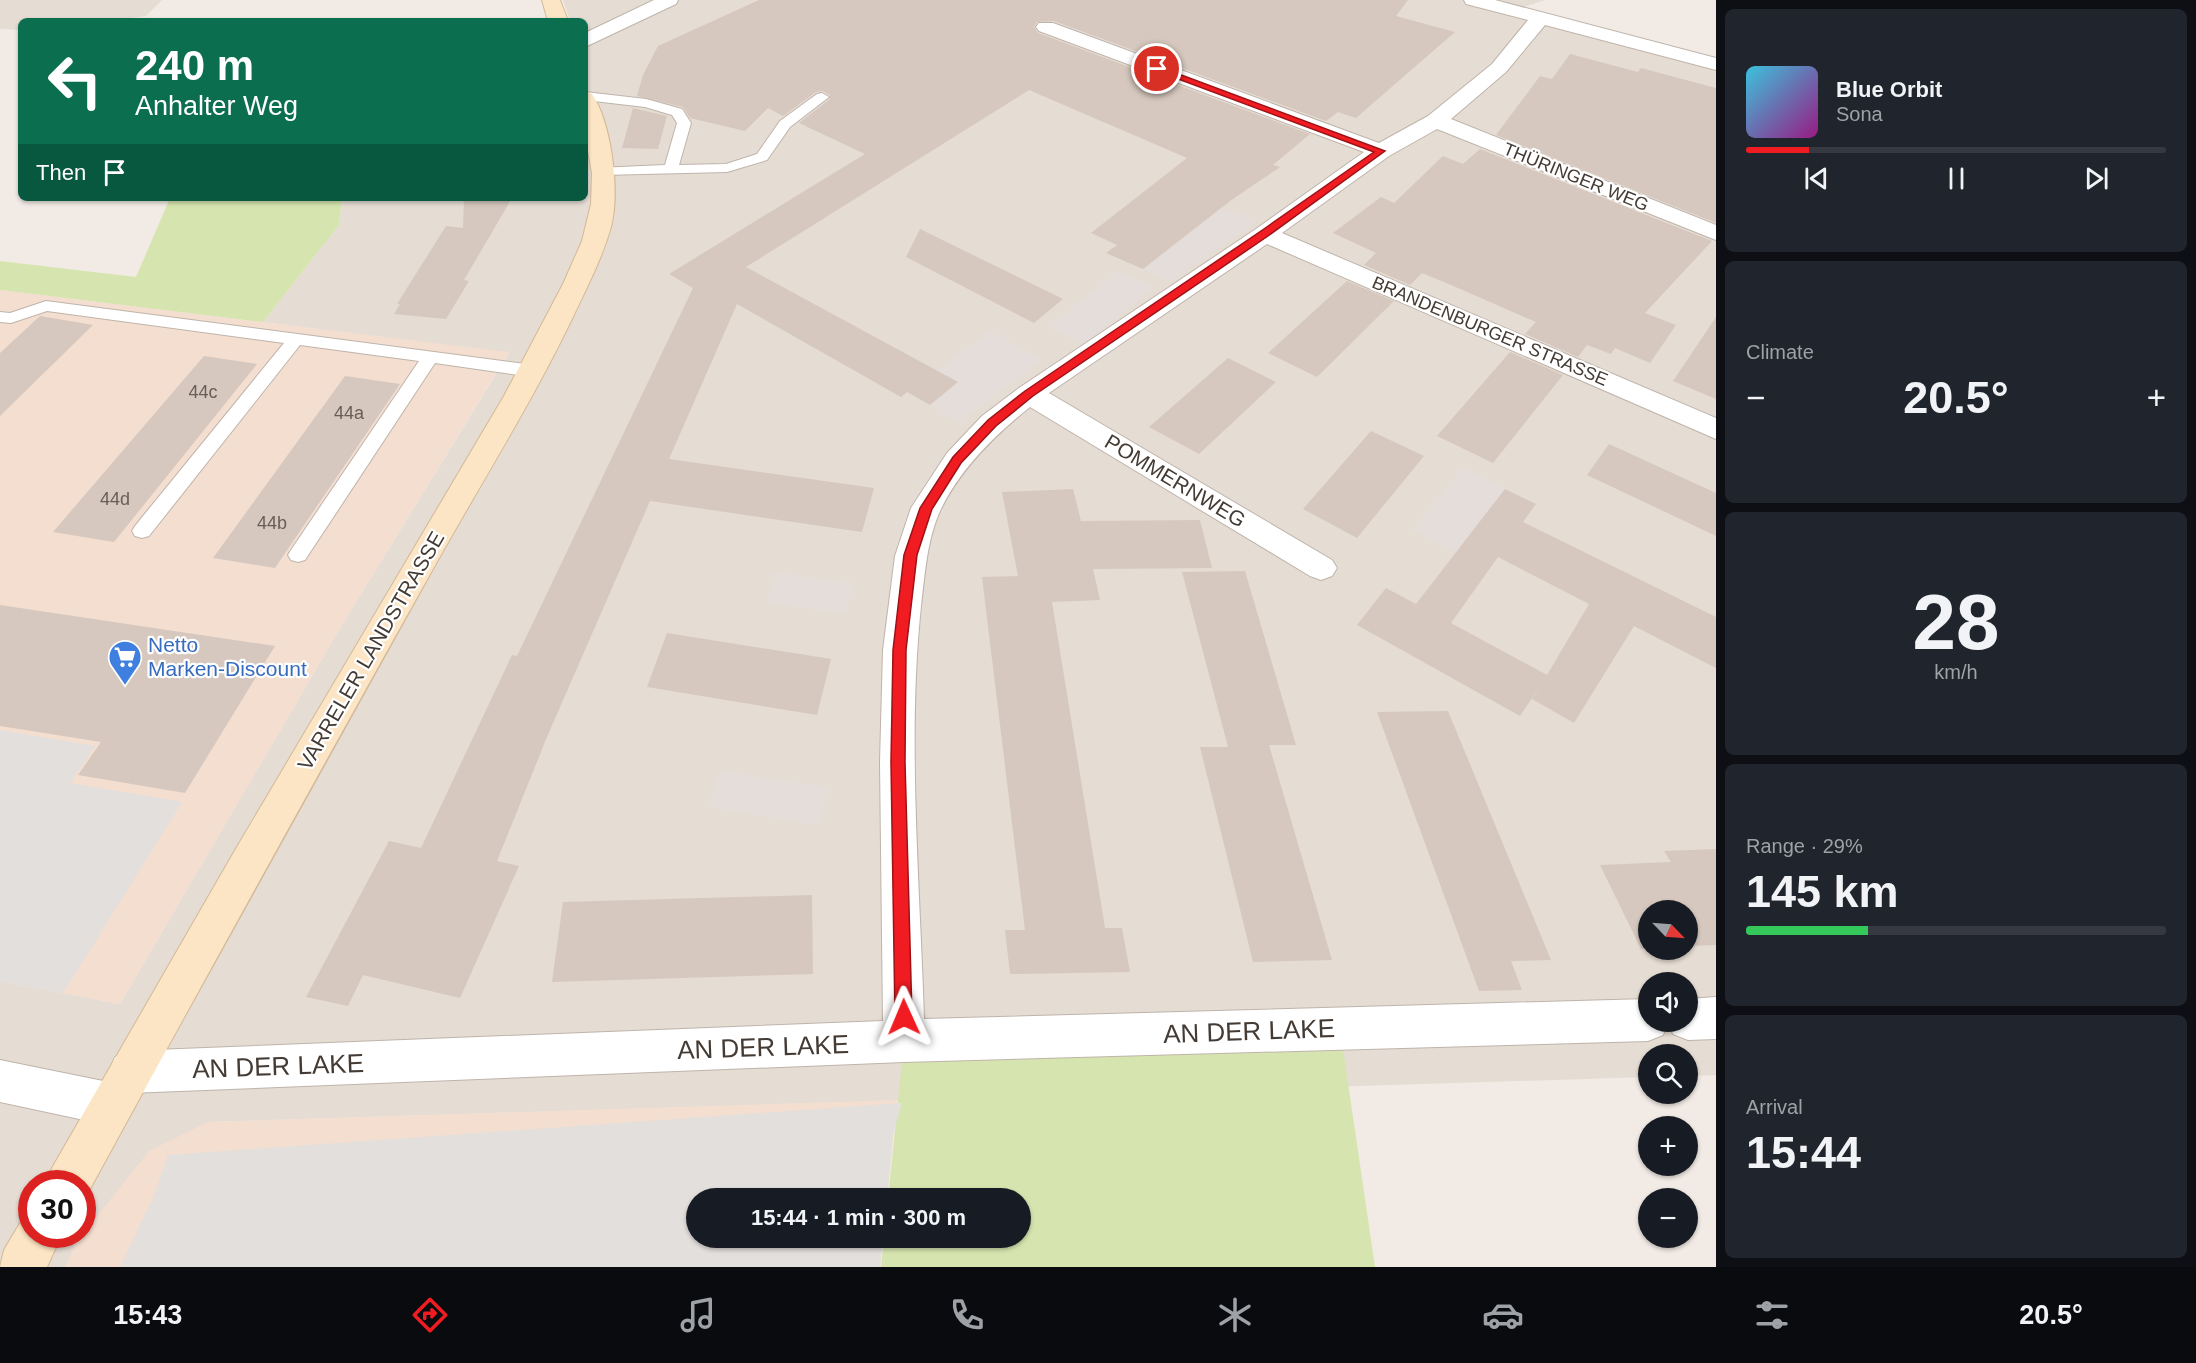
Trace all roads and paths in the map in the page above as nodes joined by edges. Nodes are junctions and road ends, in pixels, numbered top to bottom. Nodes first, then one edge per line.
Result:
1 (551, 0) edge
2 (669, 0) edge
3 (1473, 0) edge
4 (557, 18) edge
5 (1540, 18) junction
6 (1046, 27) dead end
7 (588, 40) edge
8 (1716, 64) edge
9 (588, 97) edge
10 (822, 97) dead end
11 (588, 106) edge
12 (1436, 122) junction
13 (1381, 151) junction
14 (671, 168) junction
15 (602, 171) junction
16 (1716, 233) edge
17 (1265, 234) junction
18 (0, 317) edge
19 (295, 340) junction
20 (429, 359) junction
21 (533, 371) junction
22 (1029, 394) junction
23 (1716, 429) edge
24 (142, 531) dead end
25 (298, 555) dead end
26 (1321, 568) dead end
27 (1716, 1018) edge
28 (1698, 1019) edge
29 (1638, 1020) edge
30 (904, 1041) junction
31 (0, 1080) edge
32 (121, 1088) junction
33 (76, 1170) edge
34 (31, 1248) edge
35 (21, 1267) edge

1 - 4 main road
2 - 7 street
3 - 5 street
5 - 8 street
5 - 12 street
6 - 13 street
9 - 14 lane
10 - 14 lane
11 - 15 main road, VARRELER LANDSTRASSE
12 - 13 street
12 - 16 street, THÜRINGER WEG
13 - 17 street
14 - 15 lane
15 - 21 main road, VARRELER LANDSTRASSE
17 - 22 street
17 - 23 street, BRANDENBURGER STRASSE
18 - 19 lane
19 - 20 lane
19 - 24 lane
20 - 21 lane
20 - 25 lane
21 - 32 main road, VARRELER LANDSTRASSE
22 - 26 street, POMMERNWEG
22 - 30 street
27 - 28 street
29 - 30 street, AN DER LAKE
30 - 32 street, AN DER LAKE
31 - 32 street, AN DER LAKE
32 - 33 main road, VARRELER LANDSTRASSE
34 - 35 main road

